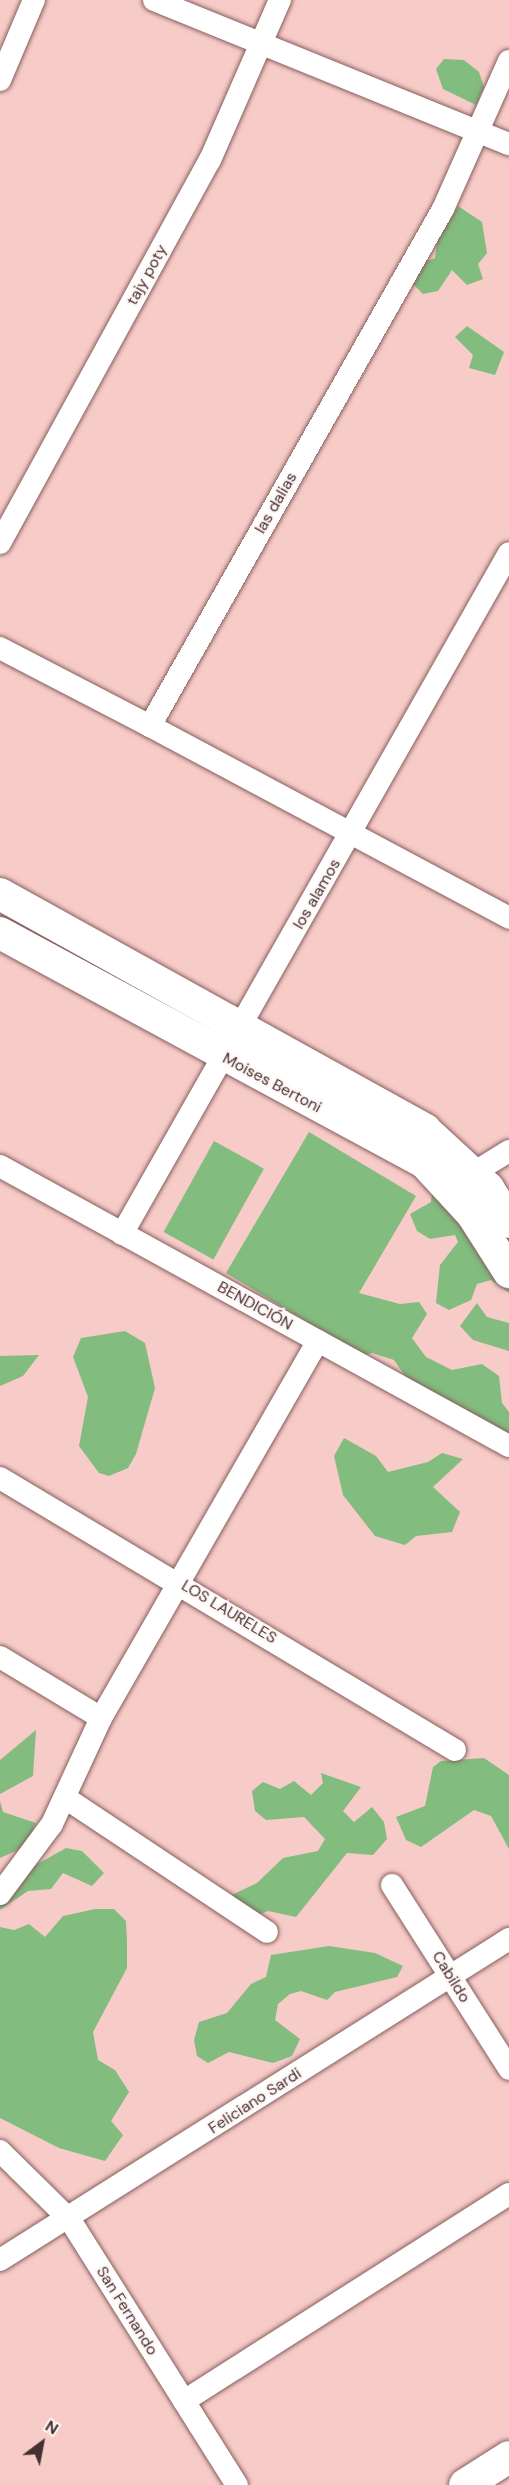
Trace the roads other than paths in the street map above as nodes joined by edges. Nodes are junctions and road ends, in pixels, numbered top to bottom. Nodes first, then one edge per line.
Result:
1 (34, 0) edge
2 (154, 0) edge
3 (280, 0) edge
4 (261, 40) junction
5 (509, 60) edge
6 (0, 80) edge
7 (480, 131) junction
8 (509, 144) edge
9 (0, 543) edge
10 (509, 553) edge
11 (0, 648) edge
12 (150, 726) junction
13 (352, 833) junction
14 (0, 894) edge
15 (509, 918) edge
16 (0, 933) edge
17 (239, 1026) junction
18 (226, 1058) junction
19 (509, 1151) edge
20 (0, 1167) edge
21 (461, 1180) junction
22 (509, 1222) edge
23 (122, 1234) junction
24 (509, 1272) edge
25 (318, 1341) junction
26 (509, 1446) edge
27 (0, 1478) edge
28 (181, 1583) junction
29 (0, 1657) edge
30 (100, 1718) junction
31 (456, 1750) dead end
32 (67, 1799) junction
33 (392, 1885) dead end
34 (0, 1893) edge
35 (267, 1932) dead end
36 (509, 1939) edge
37 (451, 1977) junction
38 (509, 2069) edge
39 (0, 2151) edge
40 (509, 2194) edge
41 (70, 2220) junction
42 (0, 2260) edge
43 (184, 2401) junction
44 (509, 2457) edge
45 (237, 2485) edge
46 (465, 2485) edge

1 - 6 street
2 - 4 street
3 - 4 street, tajy poty
4 - 7 street
4 - 9 street, tajy poty
5 - 7 street, las dalias
7 - 8 street
7 - 12 street, las dalias
10 - 13 street, los alamos
11 - 12 street
12 - 13 street
13 - 15 street
13 - 17 street, los alamos
14 - 17 street, Moises Bertoni
16 - 18 street, Moises Bertoni
17 - 18 street, los alamos
17 - 21 street, Moises Bertoni
18 - 21 street, Moises Bertoni
18 - 23 street, los alamos
19 - 21 street
20 - 23 street, BENDICIÓN
21 - 22 street, Moises Bertoni
21 - 24 street, Moises Bertoni
23 - 25 street, BENDICIÓN
25 - 26 street, BENDICIÓN
25 - 28 street
27 - 28 street, LOS LAURELES
28 - 30 street
28 - 31 street, LOS LAURELES
29 - 30 street
30 - 32 street
32 - 34 street
32 - 35 street
33 - 37 street, Cabildo
36 - 37 street, Feliciano Sardi
37 - 38 street, Cabildo
37 - 41 street, Feliciano Sardi
39 - 41 street, San Fernando
40 - 43 street
41 - 42 street, Feliciano Sardi
41 - 43 street, San Fernando
43 - 45 street, San Fernando
44 - 46 street

